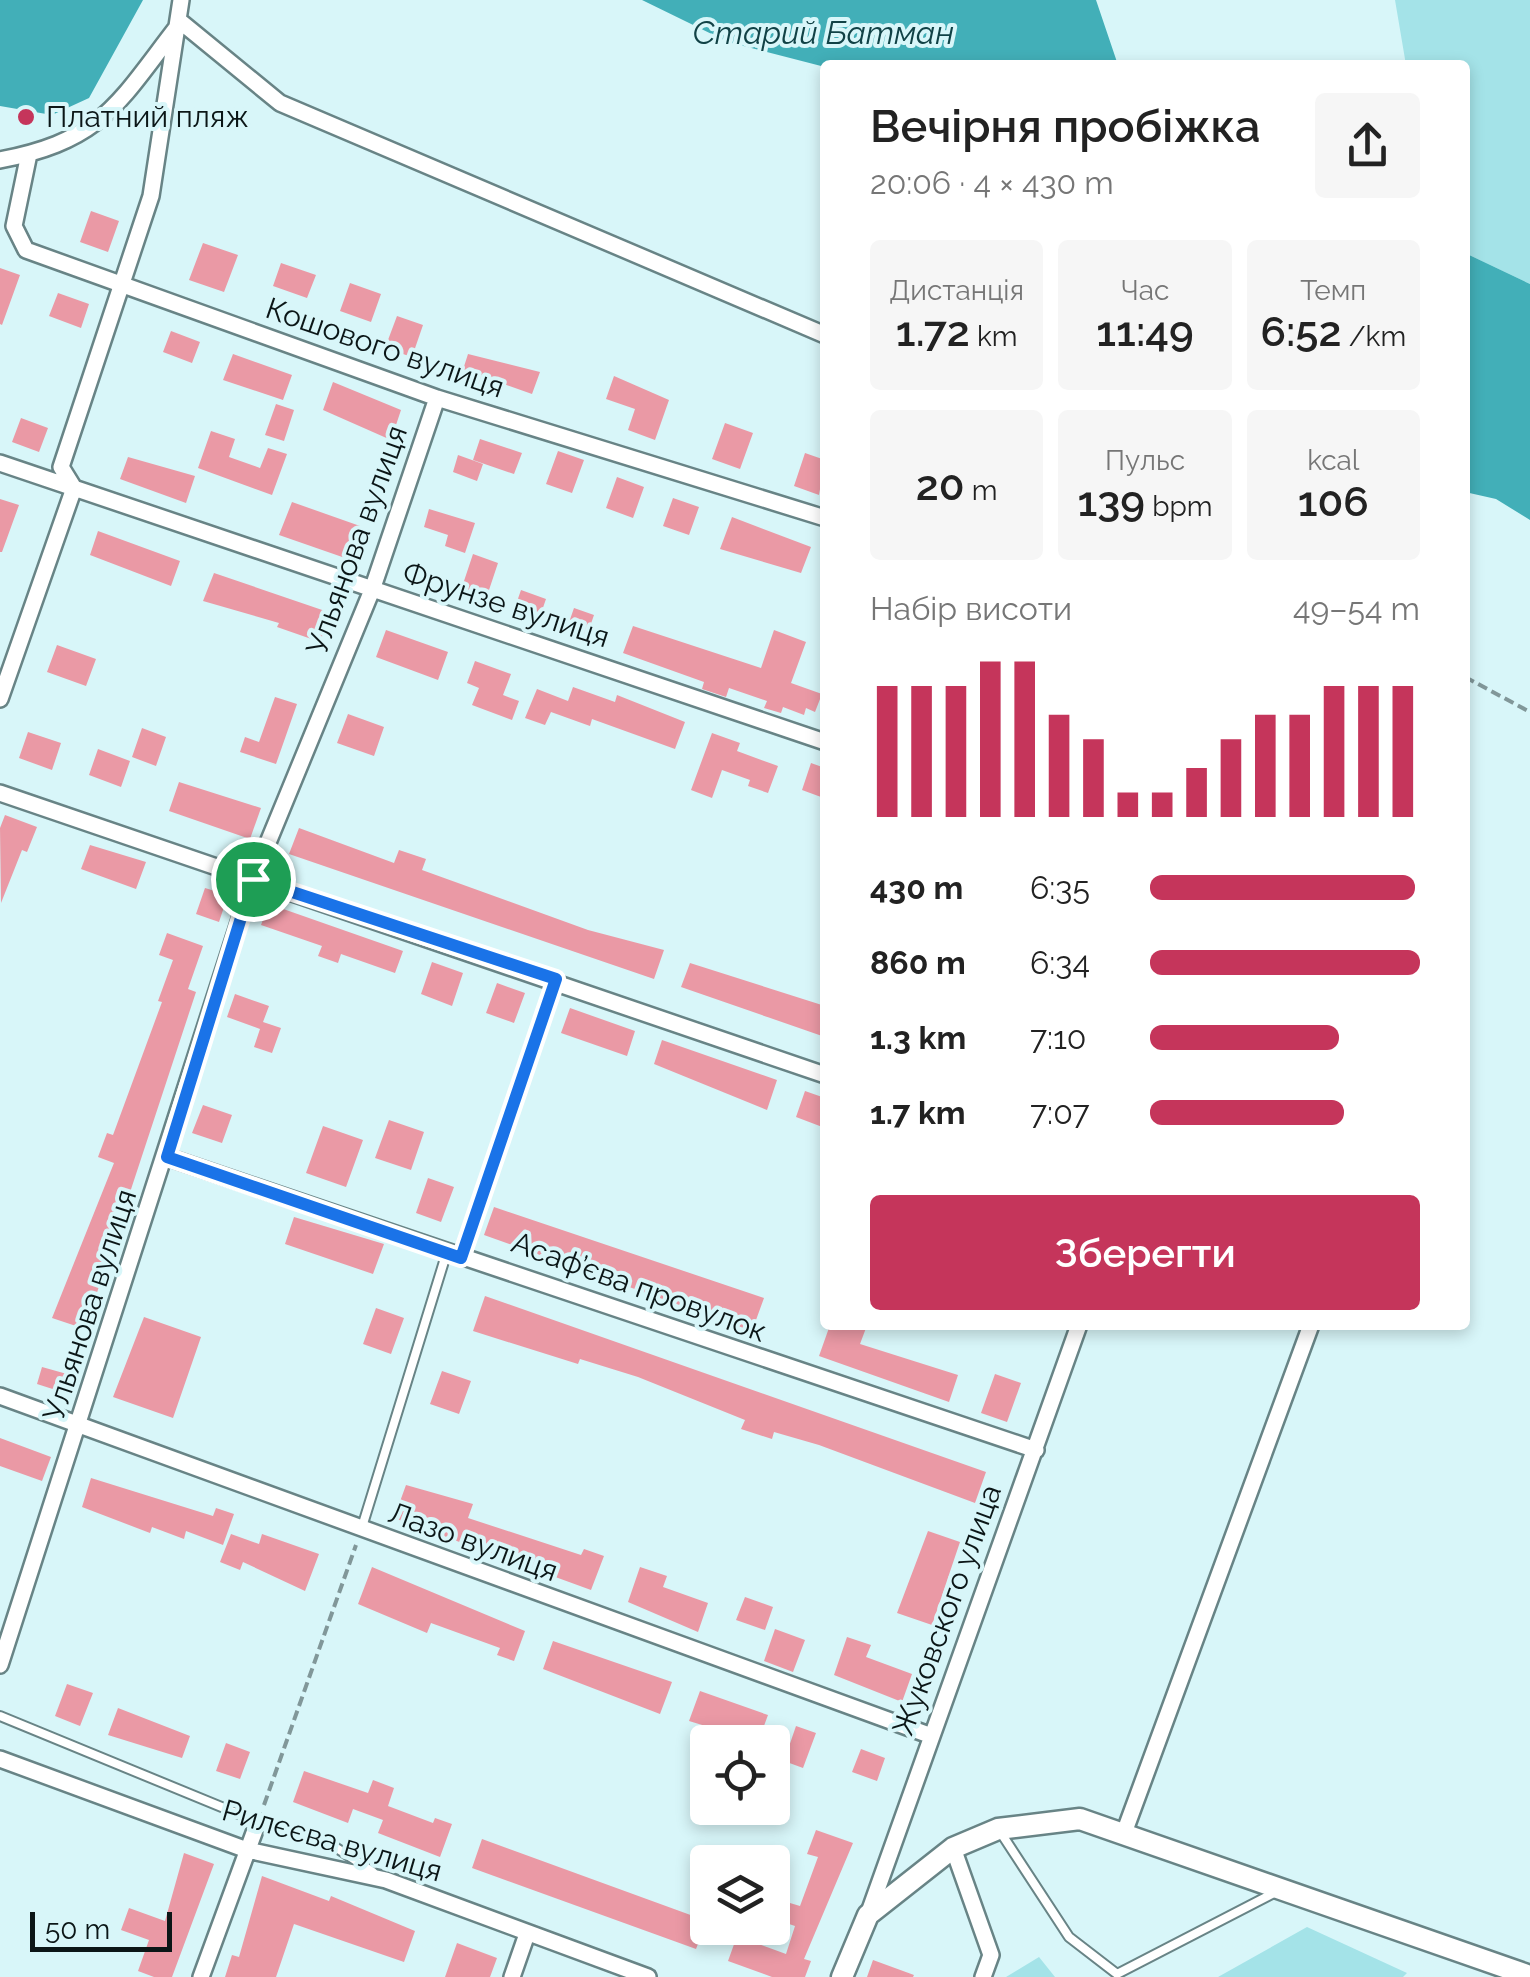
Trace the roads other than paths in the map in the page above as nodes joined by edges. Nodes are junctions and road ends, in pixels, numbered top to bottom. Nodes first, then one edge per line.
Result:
1 (181, 0) edge
2 (180, 22) junction
3 (29, 154) junction
4 (0, 160) edge
5 (122, 286) junction
6 (820, 333) edge
7 (437, 398) junction
8 (0, 463) edge
9 (74, 488) junction
10 (820, 516) edge
11 (372, 590) junction
12 (0, 699) edge
13 (820, 740) edge
14 (0, 793) edge
15 (253, 879) junction
16 (556, 979) junction
17 (820, 1073) edge
18 (167, 1157) junction
19 (453, 1256) junction
20 (1077, 1330) edge
21 (1309, 1330) edge
22 (0, 1396) edge
23 (80, 1425) junction
24 (1036, 1450) junction
25 (360, 1532) junction
26 (0, 1666) edge
27 (0, 1716) edge
28 (929, 1736) junction
29 (0, 1759) edge
30 (258, 1822) junction
31 (998, 1830) junction
32 (1124, 1833) junction
33 (953, 1848) junction
34 (247, 1850) junction
35 (386, 1880) junction
36 (1283, 1888) junction
37 (868, 1915) junction
38 (526, 1934) junction
39 (1530, 1976) edge
40 (201, 1977) edge
41 (512, 1977) edge
42 (648, 1977) edge
43 (842, 1977) edge
44 (983, 1977) edge

1 - 2 street
2 - 3 street
2 - 5 street
2 - 6 street
3 - 4 street
3 - 5 street, Кошового вулиця
5 - 7 street, Кошового вулиця
5 - 9 street
7 - 10 street, Кошового вулиця
7 - 11 street, Ульянова вулиця
8 - 9 street, Фрунзе вулиця
9 - 11 street, Фрунзе вулиця
9 - 12 street
11 - 13 street, Фрунзе вулиця
11 - 15 street, Ульянова вулиця
14 - 15 street
15 - 16 street
15 - 18 street, Ульянова вулиця
16 - 17 street
16 - 19 lane
18 - 19 street, Асаф’єва провулок
18 - 23 street, Ульянова вулиця
19 - 24 street, Асаф’єва провулок
19 - 25 lane
20 - 24 street, Жуковского улица
21 - 32 street
22 - 23 street, Лазо вулиця
23 - 25 street, Лазо вулиця
23 - 26 street, Ульянова вулиця
24 - 28 street, Жуковского улица
25 - 28 street, Лазо вулиця
27 - 30 lane
28 - 37 street, Жуковского улица
29 - 34 street, Рилєєва вулиця
30 - 34 street
30 - 35 lane
31 - 32 street
31 - 33 street
31 - 36 lane
32 - 36 street
33 - 37 street
33 - 44 street
34 - 35 street, Рилєєва вулиця
34 - 40 street
35 - 38 street, Рилєєва вулиця
36 - 39 street
37 - 43 street
38 - 41 street
38 - 42 street, Рилєєва вулиця

